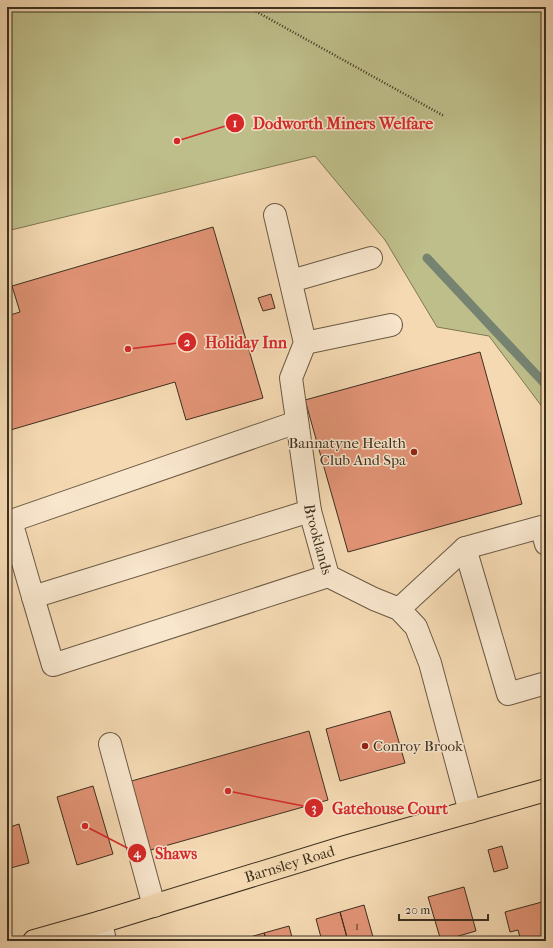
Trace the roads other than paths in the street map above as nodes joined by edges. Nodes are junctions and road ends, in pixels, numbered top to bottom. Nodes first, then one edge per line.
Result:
1 (275, 215) dead end
2 (371, 258) dead end
3 (291, 281) junction
4 (391, 325) dead end
5 (305, 343) junction
6 (297, 422) junction
7 (310, 511) junction
8 (546, 544) edge
9 (465, 548) junction
10 (328, 576) junction
11 (33, 597) junction
12 (399, 609) junction
13 (546, 683) edge
14 (110, 744) dead end
15 (546, 790) edge
16 (470, 812) junction
17 (154, 906) junction
18 (103, 932) edge
19 (34, 941) edge

1 - 3 lane
2 - 3 lane
3 - 5 lane
4 - 5 lane
5 - 6 lane, Brooklands
6 - 7 lane, Brooklands
6 - 11 lane
7 - 10 lane, Brooklands
7 - 11 lane
8 - 9 lane
9 - 12 lane
9 - 13 lane
10 - 11 lane
10 - 12 lane, Brooklands
12 - 16 lane, Brooklands
14 - 17 lane
15 - 16 main road, Barnsley Road
16 - 17 main road, Barnsley Road
17 - 18 main road, Barnsley Road
18 - 19 main road, Barnsley Road

